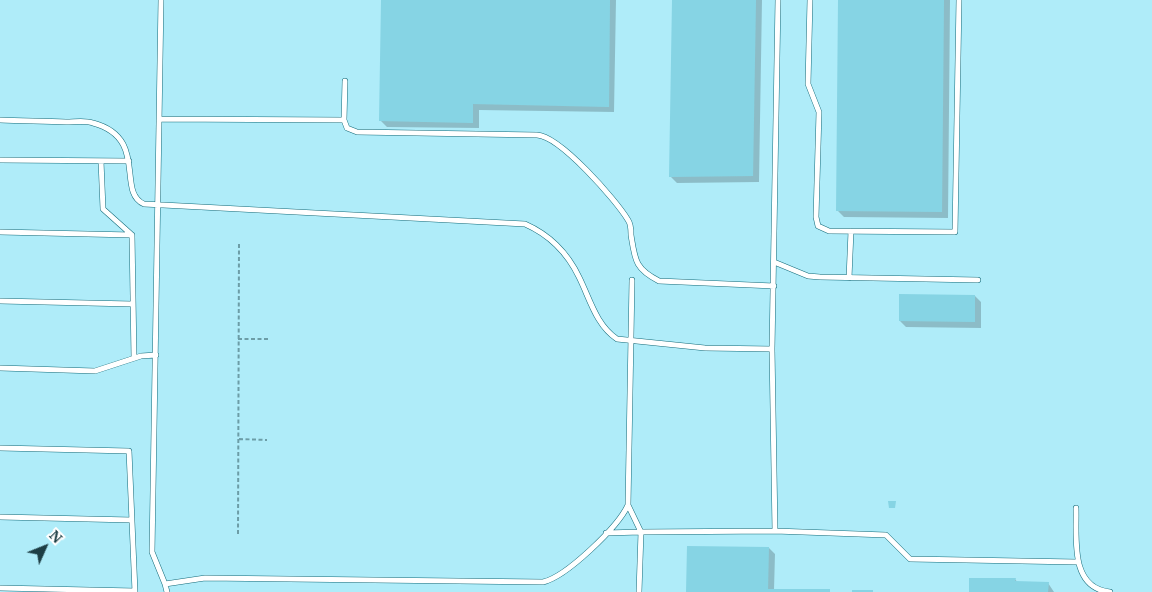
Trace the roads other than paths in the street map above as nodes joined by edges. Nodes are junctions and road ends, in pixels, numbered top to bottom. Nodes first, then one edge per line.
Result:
1 (161, 0) edge
2 (778, 0) edge
3 (810, 0) edge
4 (958, 0) edge
5 (345, 81) dead end
6 (159, 119) junction
7 (0, 120) edge
8 (344, 120) junction
9 (0, 160) edge
10 (101, 161) junction
11 (128, 161) junction
12 (159, 205) junction
13 (850, 231) junction
14 (0, 232) edge
15 (132, 235) junction
16 (774, 262) junction
17 (849, 278) junction
18 (632, 280) dead end
19 (978, 280) dead end
20 (774, 286) junction
21 (0, 301) edge
22 (132, 304) junction
23 (630, 341) junction
24 (772, 348) junction
25 (156, 355) junction
26 (134, 358) junction
27 (0, 368) edge
28 (0, 448) edge
29 (628, 505) junction
30 (1076, 508) dead end
31 (0, 517) edge
32 (132, 520) junction
33 (775, 531) junction
34 (642, 532) junction
35 (606, 533) junction
36 (1077, 562) junction
37 (165, 584) junction
38 (0, 588) edge
39 (135, 591) edge
40 (167, 592) edge
41 (639, 592) edge
42 (1110, 592) edge

1 - 6 lane
2 - 16 lane
3 - 13 lane
4 - 13 lane
5 - 8 lane
6 - 8 lane
6 - 12 lane
7 - 11 lane
8 - 20 lane
9 - 10 lane
10 - 11 lane
10 - 15 lane
11 - 12 lane
12 - 23 lane
12 - 25 lane
13 - 17 lane
14 - 15 lane
15 - 22 lane
16 - 17 lane
16 - 20 lane
17 - 19 lane
18 - 23 lane
20 - 24 lane
21 - 22 lane
22 - 26 lane
23 - 24 lane
23 - 29 lane
24 - 33 lane
25 - 26 lane
25 - 37 lane
26 - 27 lane
28 - 32 lane
29 - 34 lane
29 - 35 lane
30 - 36 lane
31 - 32 lane
32 - 39 lane
33 - 34 lane
33 - 36 lane
34 - 35 lane
34 - 41 lane
35 - 37 lane
36 - 42 lane
37 - 40 lane
38 - 39 lane

